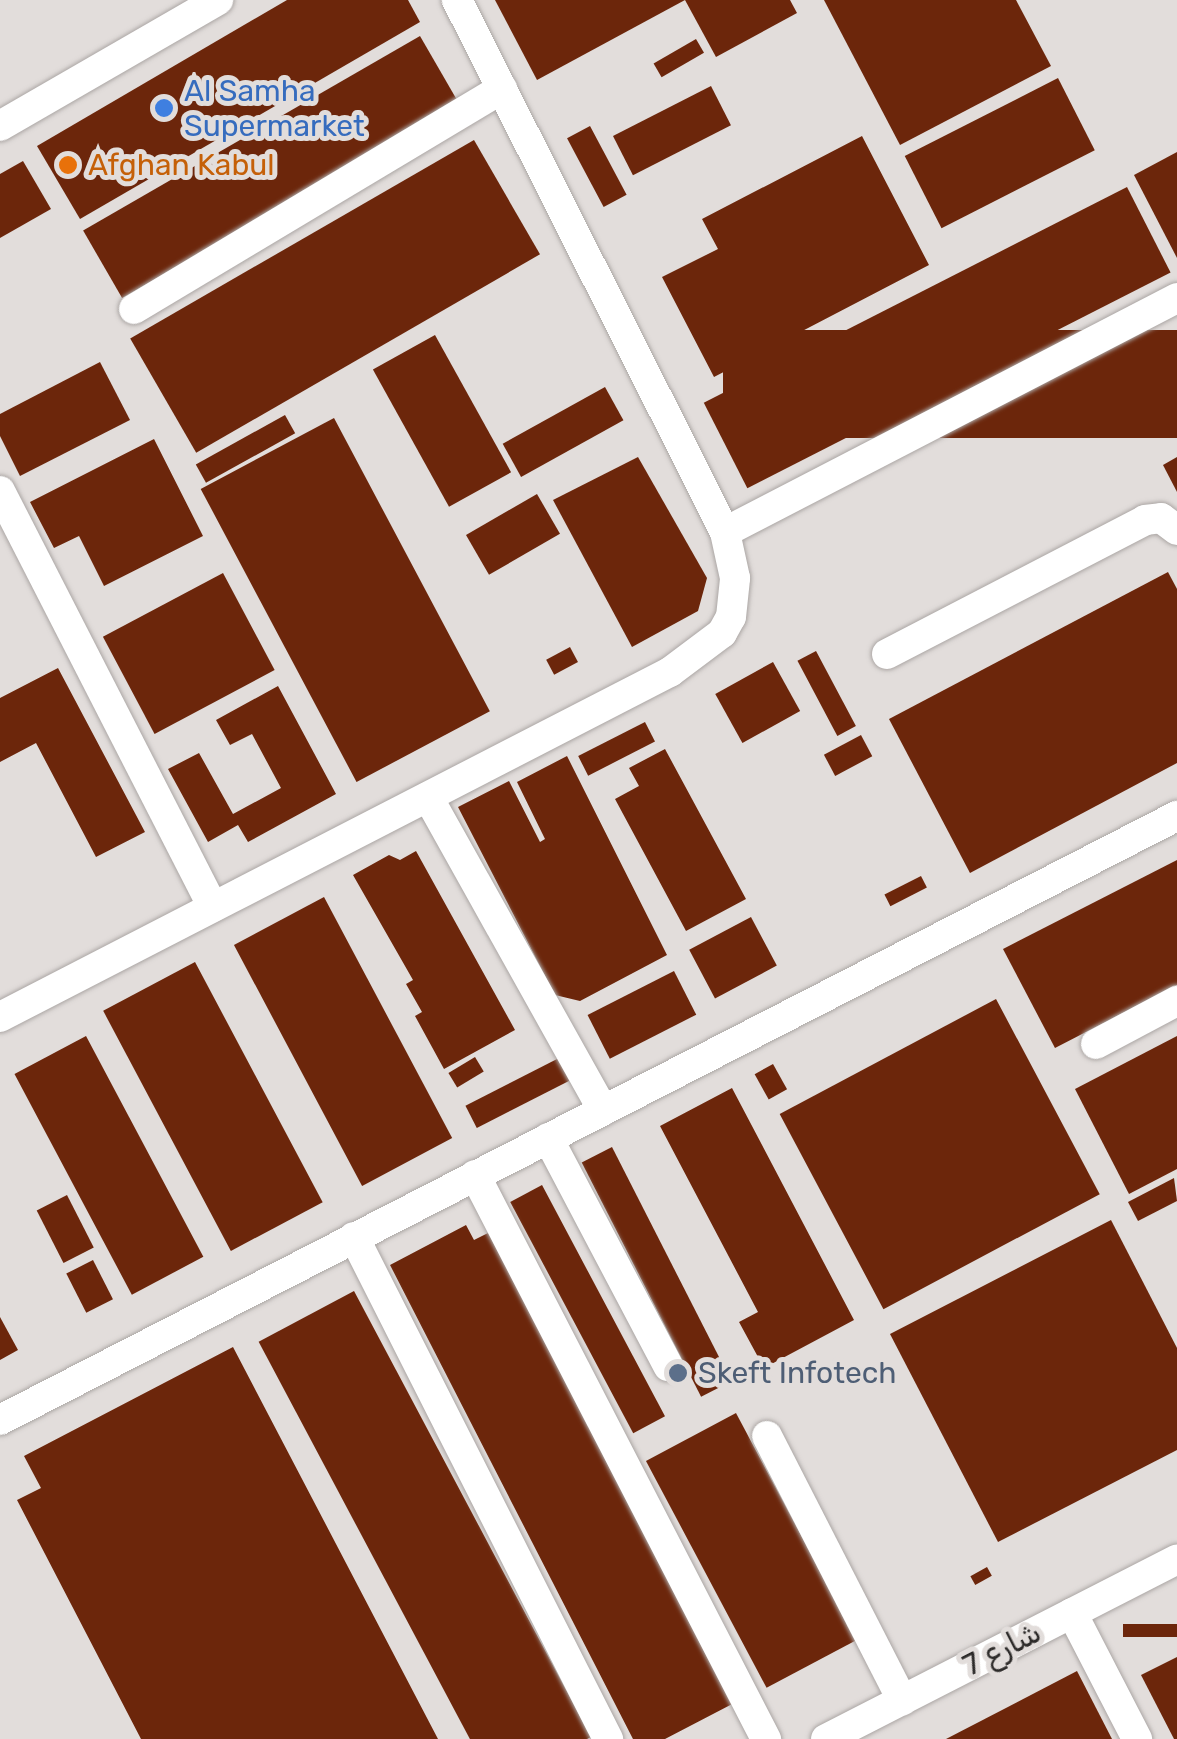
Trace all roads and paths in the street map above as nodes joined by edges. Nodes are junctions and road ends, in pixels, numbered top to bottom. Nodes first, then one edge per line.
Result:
1 (218, 0) edge
2 (457, 0) edge
3 (502, 89) junction
4 (0, 126) edge
5 (1177, 298) edge
6 (134, 308) dead end
7 (0, 491) edge
8 (1177, 530) edge
9 (725, 532) junction
10 (887, 654) dead end
11 (428, 796) junction
12 (1177, 816) edge
13 (213, 908) junction
14 (1177, 1001) edge
15 (0, 1016) edge
16 (1096, 1044) dead end
17 (603, 1110) junction
18 (548, 1138) junction
19 (475, 1175) junction
20 (354, 1237) junction
21 (668, 1366) dead end
22 (0, 1420) edge
23 (767, 1436) dead end
24 (1177, 1559) edge
25 (1072, 1613) junction
26 (902, 1700) junction
27 (833, 1738) edge
28 (608, 1739) edge
29 (766, 1739) edge
30 (1137, 1739) edge

1 - 4 street
2 - 3 street
3 - 6 street
3 - 9 street
5 - 9 street
7 - 13 street
8 - 10 street
9 - 11 street
11 - 13 street
11 - 17 street
12 - 17 street
13 - 15 street
14 - 16 street
17 - 18 street
18 - 19 street
18 - 21 street
19 - 20 street
19 - 29 street
20 - 22 street
20 - 28 street
23 - 26 street
24 - 25 street, شارع 7
25 - 26 street, شارع 7
25 - 30 street
26 - 27 street, شارع 7

